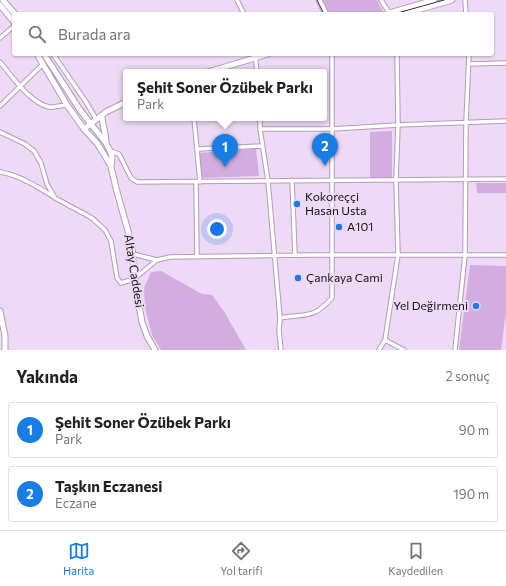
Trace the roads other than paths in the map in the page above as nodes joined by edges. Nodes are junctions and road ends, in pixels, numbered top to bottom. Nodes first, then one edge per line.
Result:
1 (3, 0) edge
2 (237, 0) edge
3 (315, 0) edge
4 (319, 0) edge
5 (381, 0) edge
6 (434, 0) edge
7 (452, 0) edge
8 (465, 0) edge
9 (0, 5) edge
10 (13, 12) edge
11 (243, 12) edge
12 (321, 12) edge
13 (325, 12) edge
14 (387, 12) edge
15 (395, 12) edge
16 (411, 12) edge
17 (466, 12) edge
18 (12, 20) edge
19 (12, 28) edge
20 (0, 38) edge
21 (38, 56) edge
22 (45, 56) edge
23 (55, 56) edge
24 (256, 56) edge
25 (332, 56) edge
26 (397, 56) edge
27 (469, 56) edge
28 (0, 62) edge
29 (506, 63) edge
30 (43, 64) junction
31 (469, 64) junction
32 (217, 69) edge
33 (257, 69) edge
34 (20, 86) junction
35 (123, 104) edge
36 (68, 105) junction
37 (0, 106) edge
38 (102, 115) junction
39 (96, 119) junction
40 (194, 121) edge
41 (260, 121) edge
42 (506, 121) edge
43 (466, 122) junction
44 (90, 124) junction
45 (398, 126) junction
46 (260, 128) junction
47 (84, 129) junction
48 (332, 129) junction
49 (0, 132) edge
50 (106, 143) junction
51 (262, 146) junction
52 (197, 149) junction
53 (110, 151) junction
54 (111, 167) junction
55 (0, 172) edge
56 (466, 179) junction
57 (506, 179) edge
58 (292, 180) junction
59 (268, 181) junction
60 (332, 181) junction
61 (396, 181) junction
62 (198, 182) junction
63 (55, 198) junction
64 (133, 254) junction
65 (295, 255) junction
66 (332, 255) junction
67 (398, 255) junction
68 (465, 255) junction
69 (506, 255) edge
70 (197, 256) junction
71 (274, 256) junction
72 (157, 260) junction
73 (134, 279) junction
74 (0, 310) edge
75 (280, 318) junction
76 (385, 340) junction
77 (5, 350) edge
78 (155, 350) edge
79 (281, 350) edge
80 (379, 350) edge
81 (404, 350) edge
82 (455, 350) edge

1 - 10 main road
2 - 11 street
3 - 12 main road
4 - 13 main road
5 - 14 street
6 - 15 main road
7 - 16 main road
8 - 17 street
9 - 18 main road
19 - 20 street
21 - 30 main road, Altay Caddesi
22 - 44 main road, Altay Caddesi
23 - 39 street
24 - 32 main road
24 - 33 street
25 - 48 street
26 - 45 street
27 - 31 street
28 - 34 street
29 - 31 street
30 - 34 street
30 - 36 main road, Altay Caddesi
31 - 43 street
34 - 36 street
34 - 37 street
35 - 38 main road
36 - 47 main road, Altay Caddesi
38 - 39 main road
38 - 50 main road
39 - 44 main road
40 - 52 street
41 - 46 street
42 - 43 street
43 - 45 street
43 - 56 street
44 - 47 main road
44 - 50 main road, Altay Caddesi
45 - 48 street
45 - 61 street
46 - 48 street
46 - 51 street
47 - 54 main road, Altay Caddesi
48 - 60 street
49 - 63 street
50 - 53 main road, Altay Caddesi
51 - 52 street
51 - 59 street
52 - 62 street
53 - 54 main road, Altay Caddesi
53 - 62 street
54 - 64 main road, Altay Caddesi
55 - 63 street
56 - 57 street
56 - 61 street
56 - 68 street
58 - 59 street
58 - 60 street
58 - 65 street
59 - 62 street
59 - 71 street
60 - 61 street
60 - 66 street
61 - 67 street
62 - 70 street
63 - 73 street
64 - 72 street
64 - 73 main road, Altay Caddesi
65 - 66 street
65 - 71 street
66 - 67 street
66 - 75 street
67 - 68 street
67 - 76 street
68 - 69 street
68 - 82 street
70 - 71 street
70 - 72 street
71 - 75 street
72 - 73 street
73 - 78 main road, Altay Caddesi
74 - 77 main road
75 - 79 street
76 - 80 street
76 - 81 street

